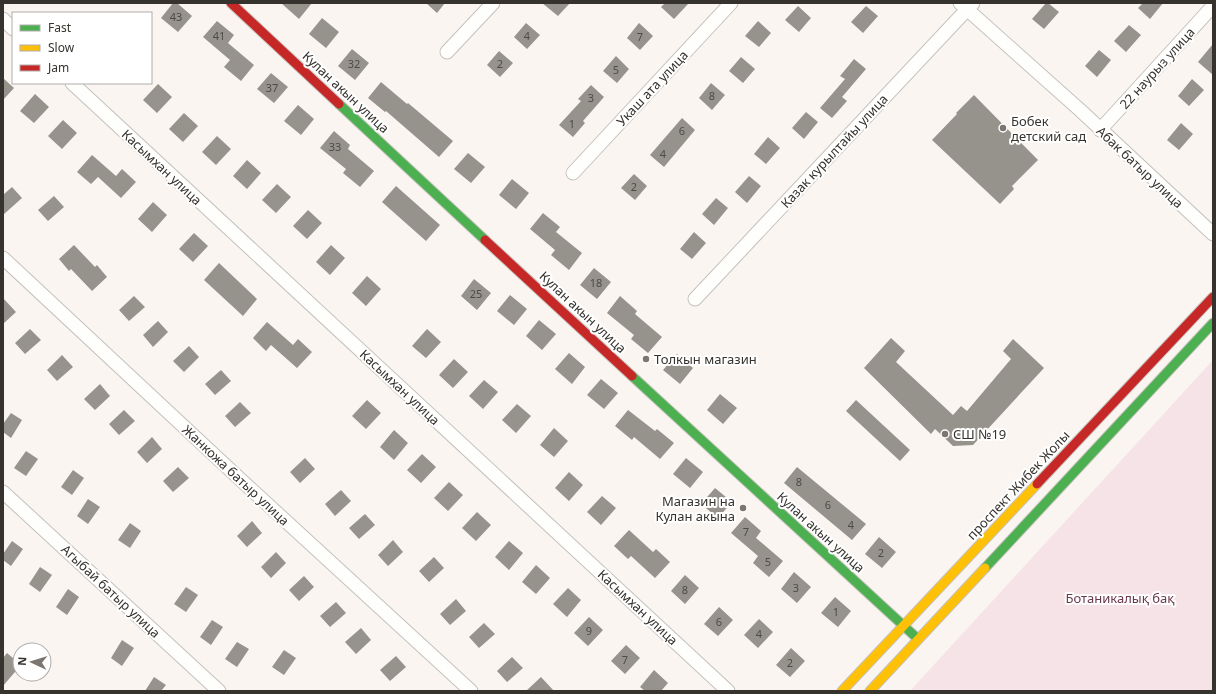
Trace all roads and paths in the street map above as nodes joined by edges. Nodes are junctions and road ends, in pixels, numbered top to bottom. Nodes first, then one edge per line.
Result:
1 (231, 3) edge
2 (493, 3) edge
3 (730, 3) edge
4 (966, 5) edge
5 (1213, 6) edge
6 (3, 19) edge
7 (12, 28) edge
8 (447, 52) dead end
9 (73, 84) edge
10 (1100, 130) junction
11 (572, 173) dead end
12 (1213, 234) edge
13 (3, 258) edge
14 (1213, 297) edge
15 (695, 299) dead end
16 (1213, 323) edge
17 (3, 492) edge
18 (904, 625) junction
19 (918, 640) junction
20 (219, 691) edge
21 (471, 691) edge
22 (728, 691) edge
23 (842, 691) edge
24 (870, 691) edge

1 - 18 street, Кулан акын улица
2 - 8 street
3 - 11 street, Укаш ата улица
4 - 10 street, Абак батыр улица
4 - 15 street, Казак курылтайы улица
5 - 10 street, 22 наурыз улица
6 - 7 street
9 - 22 street, Касымхан улица
10 - 12 street, Абак батыр улица
13 - 21 street, Жанкожа батыр улица
14 - 18 street, проспект Жибек Жолы
16 - 19 street
17 - 20 street, Агыбай батыр улица
18 - 19 street, Кулан акын улица
18 - 23 street, проспект Жибек Жолы
19 - 24 street

